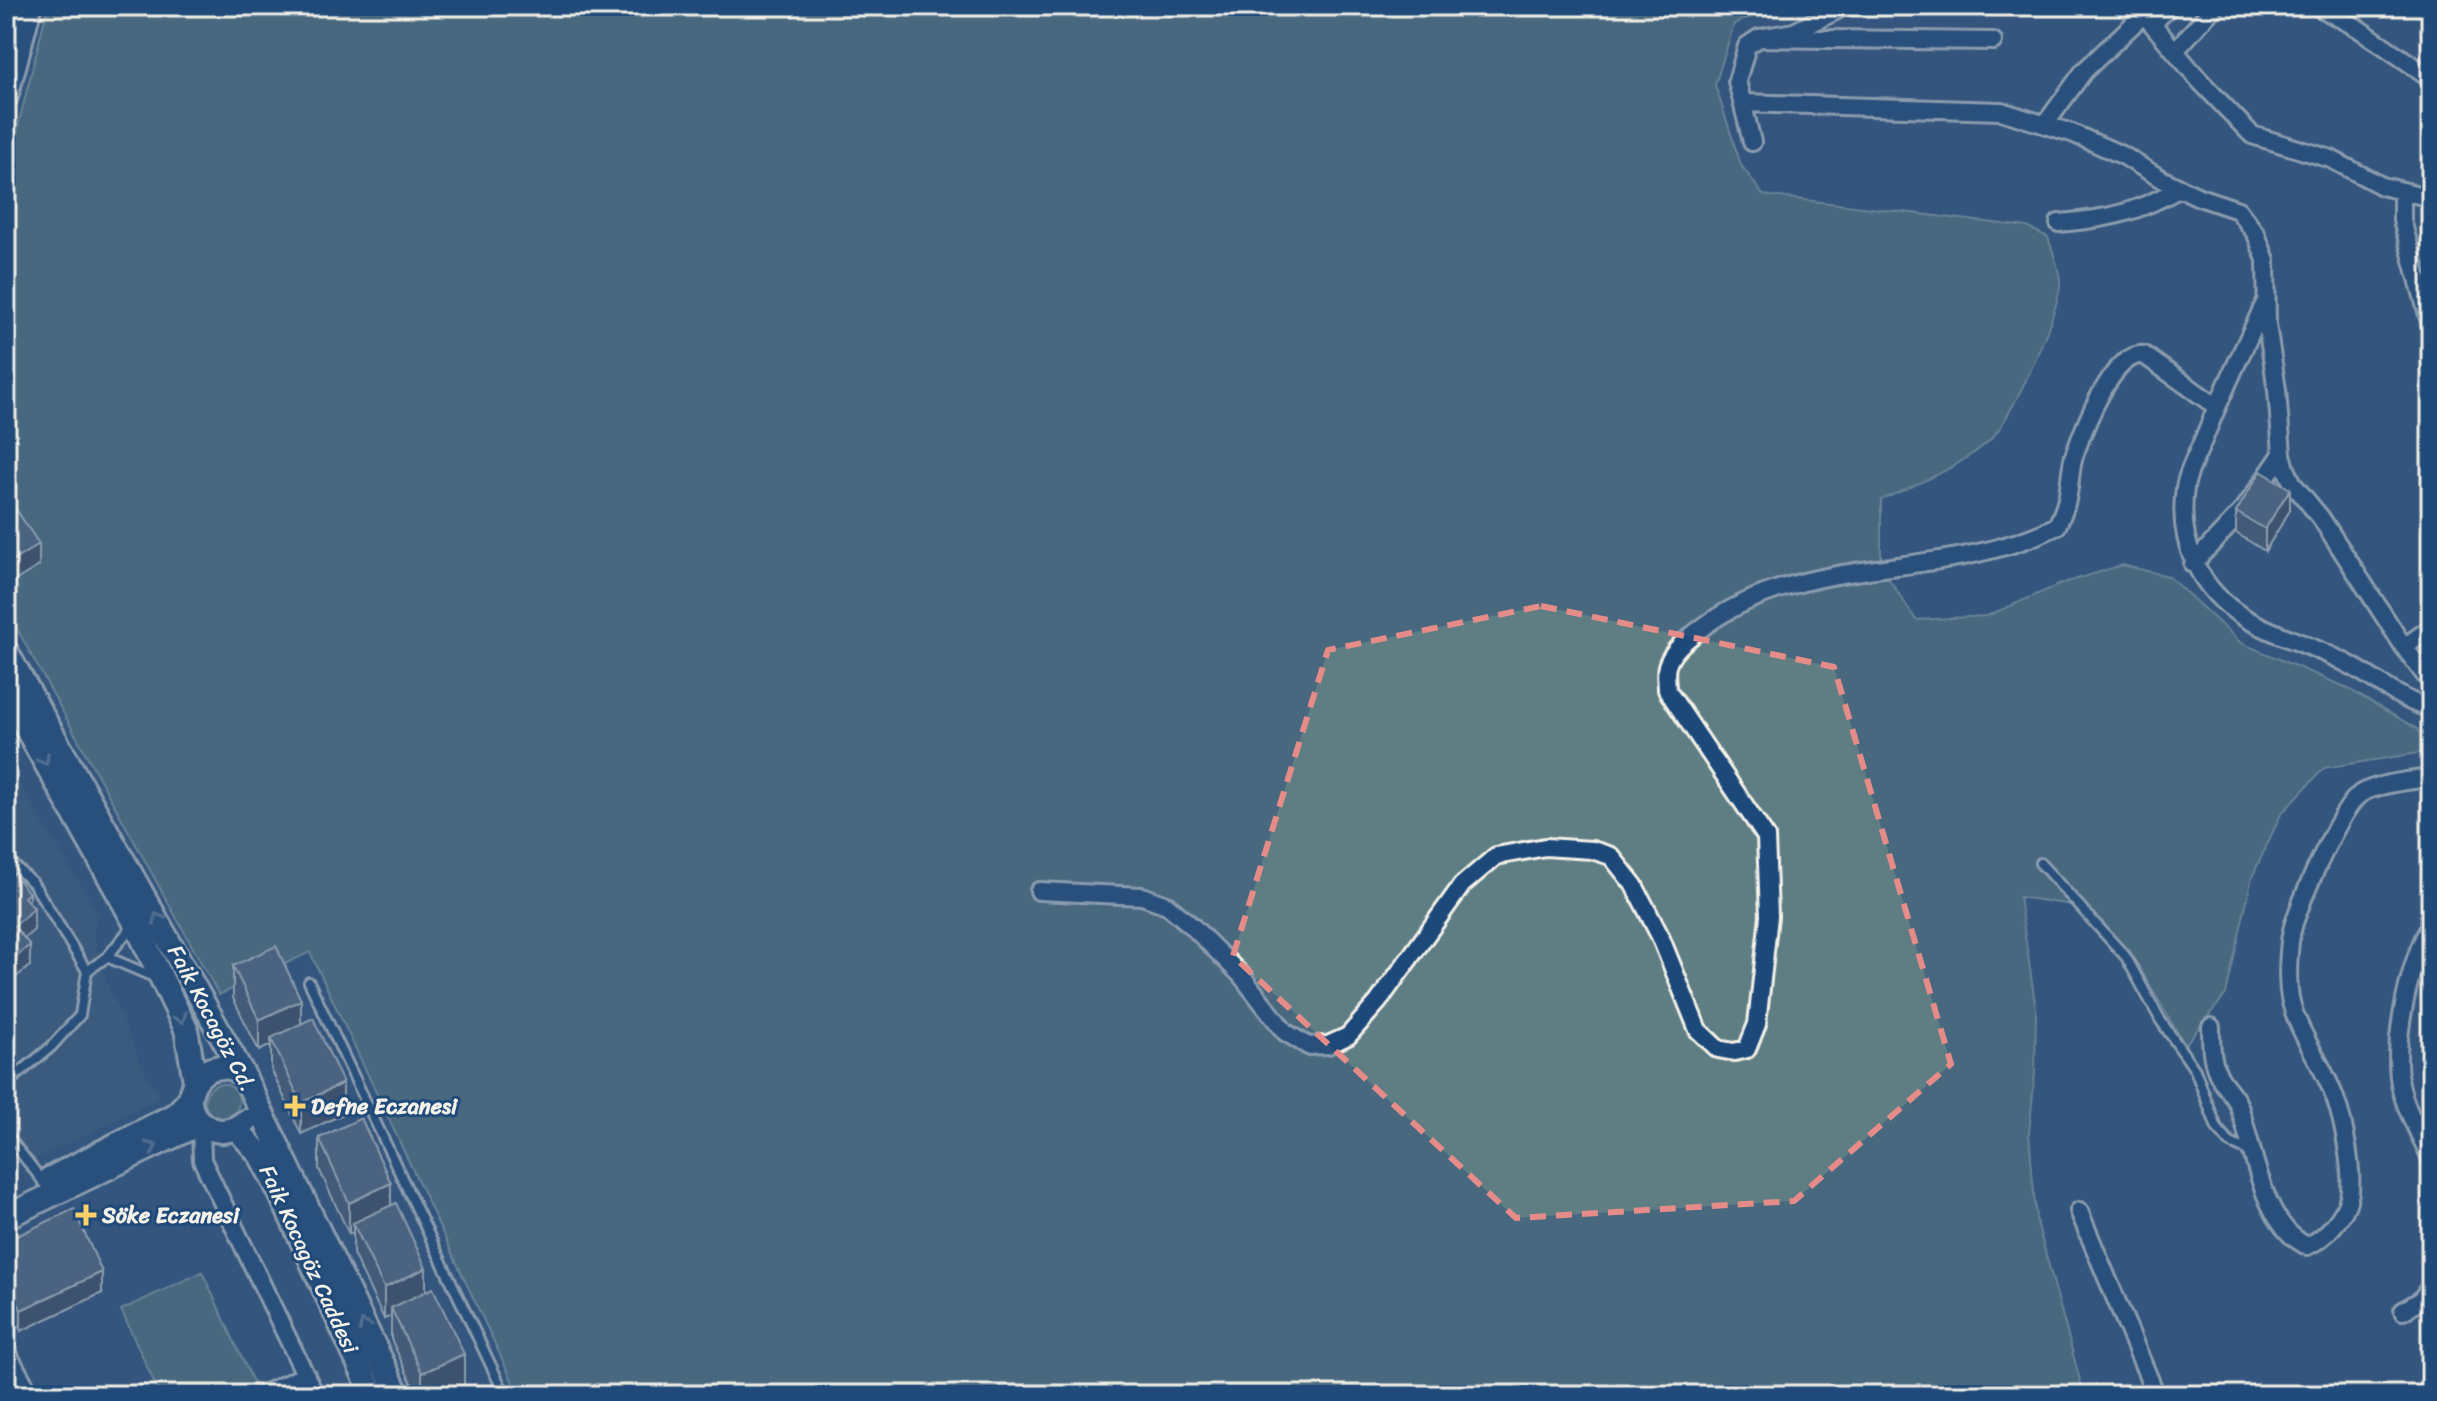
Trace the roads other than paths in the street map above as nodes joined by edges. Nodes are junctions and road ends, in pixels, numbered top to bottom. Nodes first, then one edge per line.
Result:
1 (30, 6) edge
2 (1845, 6) edge
3 (2169, 6) edge
4 (2215, 6) edge
5 (2317, 6) edge
6 (2145, 15) edge
7 (1759, 38) junction
8 (1993, 41) dead end
9 (2175, 51) junction
10 (2431, 78) edge
11 (6, 97) edge
12 (1744, 103) junction
13 (2046, 123) junction
14 (1752, 142) dead end
15 (2180, 188) junction
16 (2402, 192) junction
17 (2431, 198) edge
18 (2059, 223) dead end
19 (2267, 299) junction
20 (2431, 326) edge
21 (2217, 407) junction
22 (2282, 454) junction
23 (2193, 564) junction
24 (2431, 628) edge
25 (2404, 647) junction
26 (6, 651) edge
27 (2431, 683) edge
28 (6, 692) edge
29 (2431, 709) edge
30 (2431, 778) edge
31 (6, 858) edge
32 (2040, 863) dead end
33 (1039, 891) dead end
34 (135, 923) junction
35 (2431, 925) edge
36 (107, 957) junction
37 (87, 971) junction
38 (163, 982) junction
39 (309, 982) dead end
40 (2211, 1027) dead end
41 (243, 1074) junction
42 (6, 1084) edge
43 (192, 1090) junction
44 (255, 1099) junction
45 (201, 1123) junction
46 (236, 1128) junction
47 (6, 1134) edge
48 (2252, 1152) junction
49 (2431, 1159) edge
50 (48, 1188) junction
51 (6, 1201) edge
52 (2079, 1211) dead end
53 (6, 1217) edge
54 (2431, 1286) edge
55 (2403, 1311) dead end
56 (6, 1357) edge
57 (306, 1375) junction
58 (27, 1395) edge
59 (261, 1395) edge
60 (315, 1395) edge
61 (373, 1395) edge
62 (398, 1395) edge
63 (505, 1395) edge
64 (2156, 1395) edge

1 - 11 street
2 - 7 street
3 - 6 street
4 - 9 street
5 - 10 street
6 - 9 street
6 - 13 street
7 - 8 street
7 - 12 street
9 - 16 street
12 - 13 street
12 - 14 street
13 - 15 street
15 - 18 street
15 - 19 street
16 - 17 street
16 - 20 street
19 - 21 street
19 - 22 street
21 - 23 street
21 - 33 street
22 - 23 street
22 - 25 street
23 - 29 street
24 - 25 street
25 - 27 street
41 -> 26 street, Faik Kocagöz Cd.
28 -> 34 street
30 - 48 street
31 - 37 lane
32 - 48 lane
34 - 36 lane
34 - 38 street
35 - 49 street
36 - 37 lane
36 - 38 lane
37 - 42 lane
38 -> 43 street
39 - 63 lane
40 - 48 street
41 - 43 street
41 - 44 street, Faik Kocagöz Cd.
43 - 45 street
43 - 50 street
44 - 46 street
62 -> 44 street, Faik Kocagöz Cd.
45 - 46 street
50 -> 45 street
45 - 57 street
46 - 61 street, Faik Kocagöz Caddesi
47 - 50 lane
50 - 51 street
50 - 53 street
52 - 64 street
54 - 55 street
56 - 58 street
57 - 59 street
57 - 60 street

